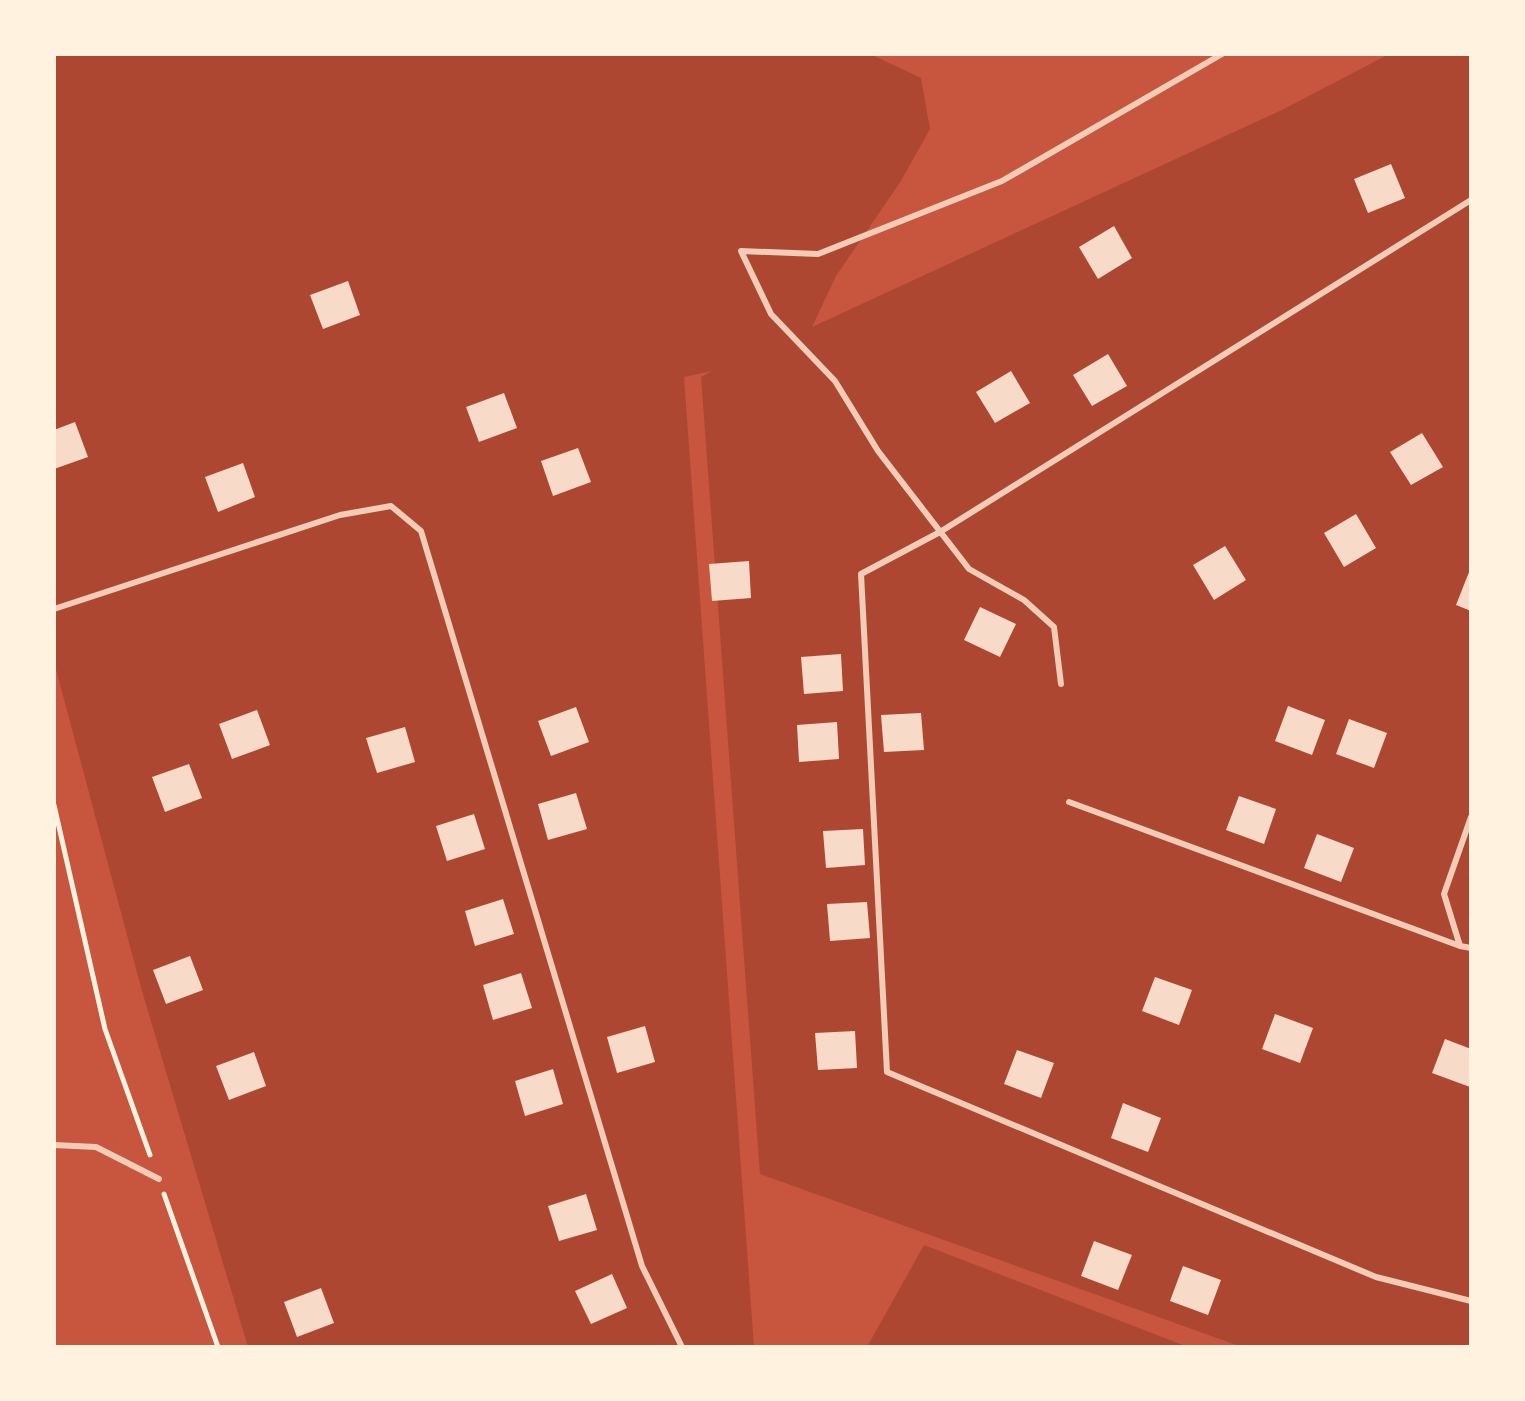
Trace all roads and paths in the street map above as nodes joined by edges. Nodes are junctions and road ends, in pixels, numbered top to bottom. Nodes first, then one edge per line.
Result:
1 (1222, 54) edge
2 (1471, 200) edge
3 (940, 532) junction
4 (54, 609) edge
5 (1061, 684) dead end
6 (1069, 802) dead end
7 (54, 805) edge
8 (1471, 817) edge
9 (1460, 946) junction
10 (1471, 948) edge
11 (54, 1145) edge
12 (159, 1179) junction
13 (1471, 1301) edge
14 (218, 1347) edge
15 (682, 1347) edge

1 - 3 lane
2 - 3 lane
3 - 5 lane
3 - 13 lane
4 - 15 lane
6 - 9 lane
7 - 12 path
8 - 9 lane
9 - 10 lane
11 - 12 lane
12 - 14 path

